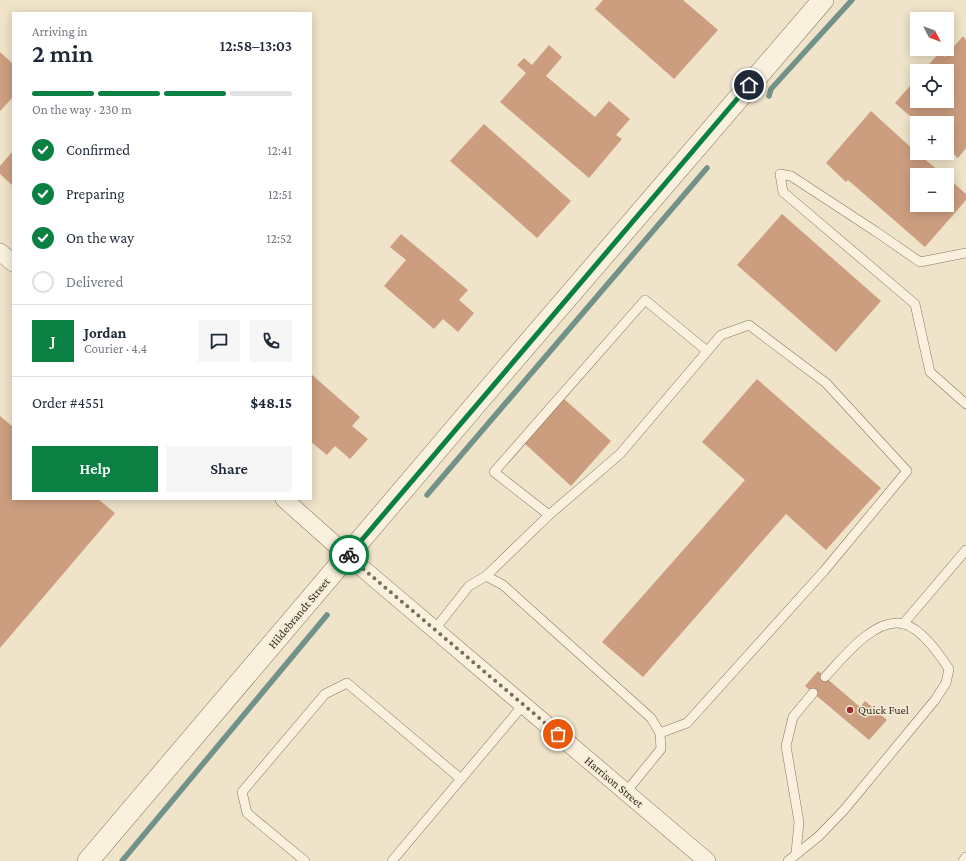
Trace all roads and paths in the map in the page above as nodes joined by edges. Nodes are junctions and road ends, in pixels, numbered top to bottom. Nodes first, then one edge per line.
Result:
1 (822, 0) edge
2 (0, 252) edge
3 (966, 253) edge
4 (12, 262) edge
5 (707, 351) junction
6 (966, 404) edge
7 (285, 500) edge
8 (549, 516) junction
9 (966, 550) edge
10 (348, 556) junction
11 (486, 576) junction
12 (903, 624) junction
13 (435, 629) junction
14 (825, 678) dead end
15 (813, 692) dead end
16 (524, 704) junction
17 (660, 733) junction
18 (461, 779) junction
19 (626, 792) junction
20 (796, 853) junction
21 (966, 857) edge
22 (88, 861) edge
23 (305, 861) edge
24 (392, 861) edge
25 (707, 861) edge
26 (788, 861) edge
27 (963, 861) edge

1 - 10 street, Hildebrandt Street
2 - 4 street
3 - 6 lane
5 - 8 lane
5 - 8 lane
5 - 17 lane
7 - 10 street, Harrison Street
8 - 11 lane
9 - 12 lane
10 - 13 street, Harrison Street
10 - 22 street, Hildebrandt Street
11 - 13 lane
11 - 17 lane
12 - 14 lane
12 - 20 lane
13 - 16 street, Harrison Street
15 - 20 lane
16 - 18 lane
16 - 19 street, Harrison Street
17 - 19 lane
18 - 23 lane
18 - 24 lane
19 - 25 street, Harrison Street
20 - 26 lane
21 - 27 lane

